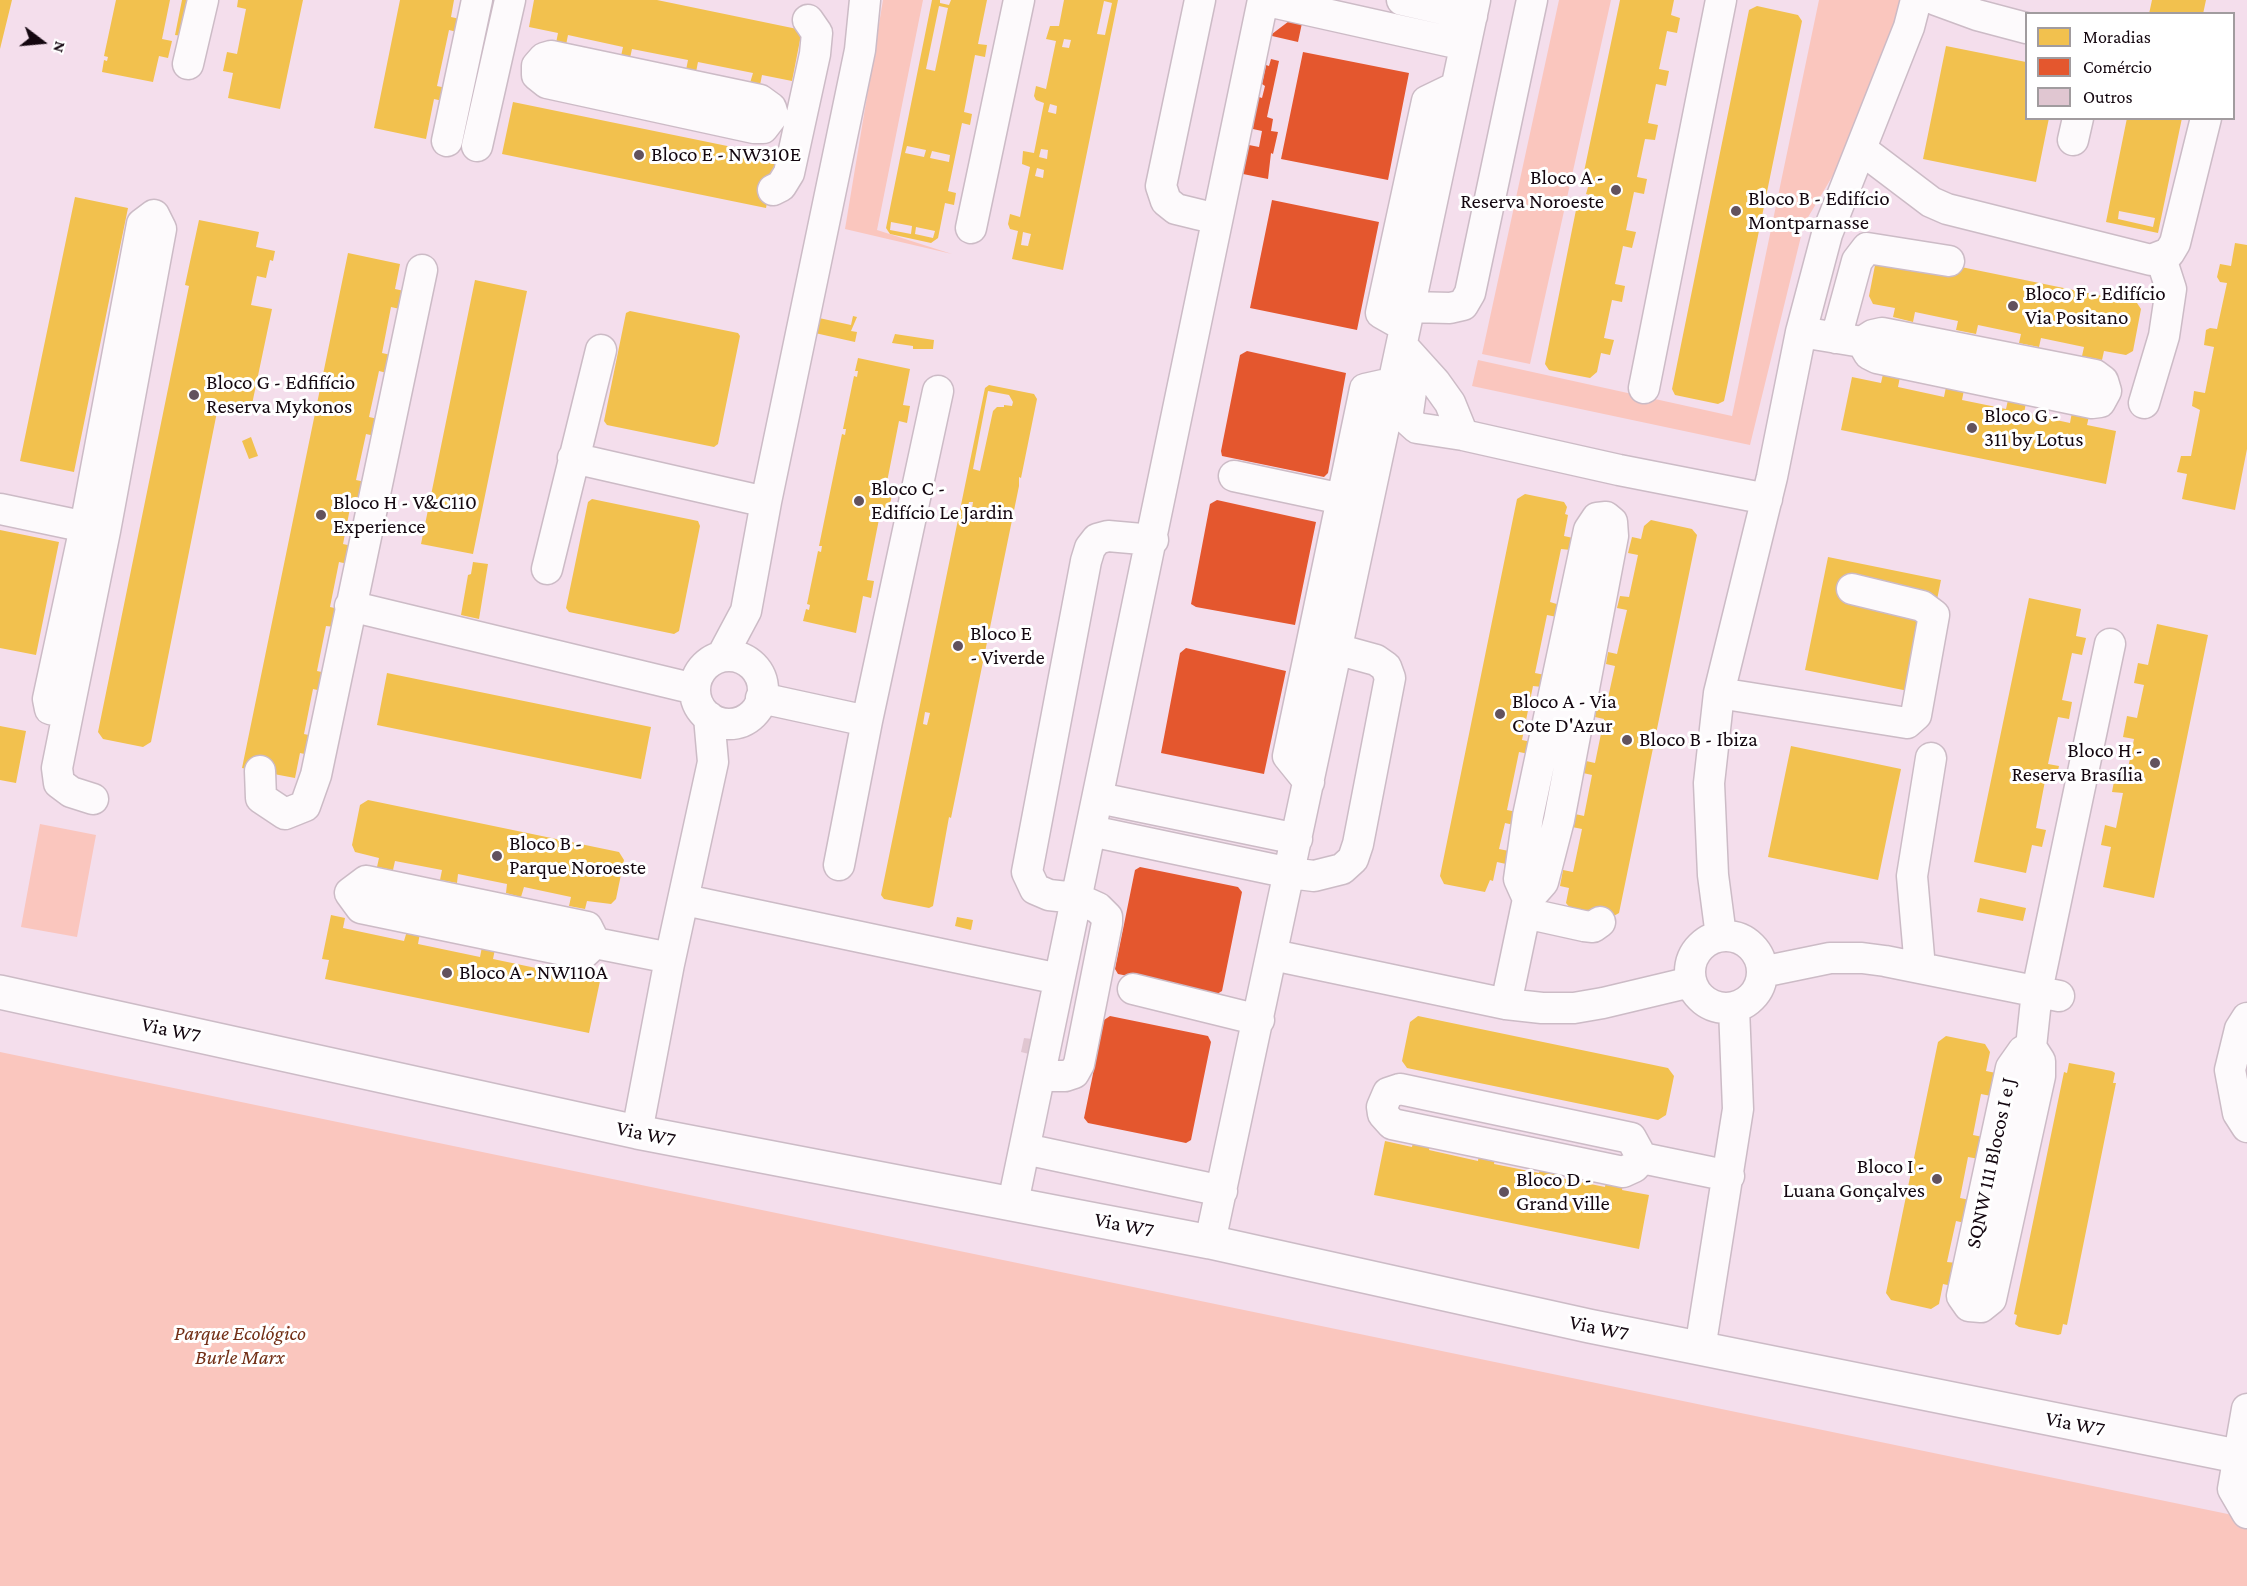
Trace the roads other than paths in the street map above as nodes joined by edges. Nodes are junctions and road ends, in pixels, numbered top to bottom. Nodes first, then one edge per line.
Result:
1 (203, 0) edge
2 (477, 0) edge
3 (510, 0) edge
4 (865, 0) edge
5 (1019, 0) edge
6 (1200, 0) edge
7 (1263, 0) edge
8 (1402, 0) edge
9 (1532, 0) edge
10 (1721, 0) edge
11 (1916, 0) edge
12 (1936, 0) edge
13 (1473, 8) edge
14 (808, 20) dead end
15 (2025, 28) edge
16 (1464, 45) junction
17 (188, 64) dead end
18 (787, 118) junction
19 (2206, 120) edge
20 (844, 131) junction
21 (447, 141) dead end
22 (477, 146) dead end
23 (1861, 149) junction
24 (773, 190) dead end
25 (1217, 219) junction
26 (971, 228) dead end
27 (2161, 258) junction
28 (1949, 261) dead end
29 (422, 270) dead end
30 (1801, 332) junction
31 (1407, 334) junction
32 (1849, 340) junction
33 (601, 350) dead end
34 (1392, 383) junction
35 (1644, 388) dead end
36 (938, 391) dead end
37 (2144, 403) dead end
38 (1463, 435) junction
39 (573, 458) junction
40 (1233, 476) dead end
41 (1342, 499) junction
42 (1767, 499) junction
43 (766, 502) junction
44 (0, 509) edge
45 (95, 529) junction
46 (1153, 540) junction
47 (547, 569) dead end
48 (1852, 589) dead end
49 (350, 606) junction
50 (746, 611) junction
51 (2110, 644) dead end
52 (1336, 649) junction
53 (722, 656) junction
54 (695, 689) junction
55 (1719, 693) junction
56 (755, 698) junction
57 (709, 717) junction
58 (867, 720) junction
59 (1931, 758) dead end
60 (713, 762) junction
61 (260, 771) dead end
62 (1309, 782) junction
63 (1099, 798) junction
64 (93, 799) dead end
65 (1091, 831) junction
66 (1297, 839) junction
67 (839, 865) dead end
68 (1290, 873) junction
69 (1076, 898) junction
70 (685, 900) junction
71 (1527, 906) junction
72 (1600, 922) dead end
73 (1720, 936) junction
74 (595, 943) junction
75 (1273, 955) junction
76 (670, 958) junction
77 (1920, 968) junction
78 (1762, 972) junction
79 (1059, 979) junction
80 (1691, 981) junction
81 (1133, 989) dead end
82 (0, 992) edge
83 (2247, 992) edge
84 (2048, 994) junction
85 (1506, 1004) junction
86 (1734, 1008) junction
87 (1259, 1020) junction
88 (2243, 1023) edge
89 (2031, 1047) junction
90 (1040, 1076) junction
91 (2247, 1127) edge
92 (637, 1132) junction
93 (1025, 1149) junction
94 (1642, 1158) junction
95 (1729, 1176) junction
96 (1222, 1191) junction
97 (1013, 1203) junction
98 (1210, 1242) junction
99 (1700, 1348) junction
100 (2247, 1409) edge
101 (2242, 1458) edge
102 (2247, 1513) edge

1 - 17 street
2 - 21 street
3 - 22 street
4 - 20 street
5 - 26 street
6 - 25 street
7 - 16 street
7 - 25 street
8 - 13 street
9 - 31 street
10 - 35 street
11 - 23 street
12 - 15 street
13 - 16 street
14 - 18 street
16 - 31 street
18 - 18 street
18 - 20 street
18 - 24 street
19 - 27 street
20 - 43 street
23 - 27 street
23 - 30 street
25 - 46 street
27 - 37 street
28 - 32 street
29 - 49 street
30 - 32 street
30 - 42 street
31 - 34 street
31 - 38 street
31 - 38 street
32 - 32 street
33 - 39 street
34 - 41 street
34 - 52 street
36 - 58 street
38 - 42 street
39 - 43 street
39 - 47 street
40 - 41 street
41 - 62 street
42 - 55 street
43 - 50 street
44 - 45 street
45 - 45 street
45 - 64 street
46 - 63 street
46 - 69 street
48 - 55 street
49 - 54 street
49 - 61 street
50 - 53 street
50 - 56 street
51 - 84 street
52 - 62 street
52 - 68 street
53 - 54 street
53 - 56 street
54 - 57 street
55 - 73 street
56 - 57 street
56 - 58 street
56 - 60 street
57 - 60 street
58 - 67 street
59 - 77 street
60 - 70 street
62 - 66 street
63 - 65 street
63 - 66 street
65 - 68 street
65 - 69 street
66 - 68 street
68 - 75 street
69 - 79 street
69 - 90 street
70 - 76 street
70 - 79 street
71 - 71 street
71 - 72 street
71 - 85 street
73 - 78 street
73 - 80 street
74 - 74 street
74 - 76 street
75 - 85 street
75 - 87 street
76 - 92 street
77 - 78 street
77 - 84 street
78 - 86 street
79 - 90 street
80 - 85 street
80 - 86 street
81 - 87 street
82 - 92 main road, Via W7
83 - 88 street
84 - 89 street
86 - 95 street
87 - 96 street
88 - 91 street
89 - 89 street, SQNW 111 Blocos I e J
90 - 93 street
92 - 97 main road, Via W7
93 - 96 street
93 - 97 street
94 - 94 street
94 - 95 street
95 - 99 street
96 - 98 street
97 - 98 main road, Via W7
98 - 99 main road, Via W7
99 - 101 main road, Via W7
100 - 101 street
101 - 102 street

